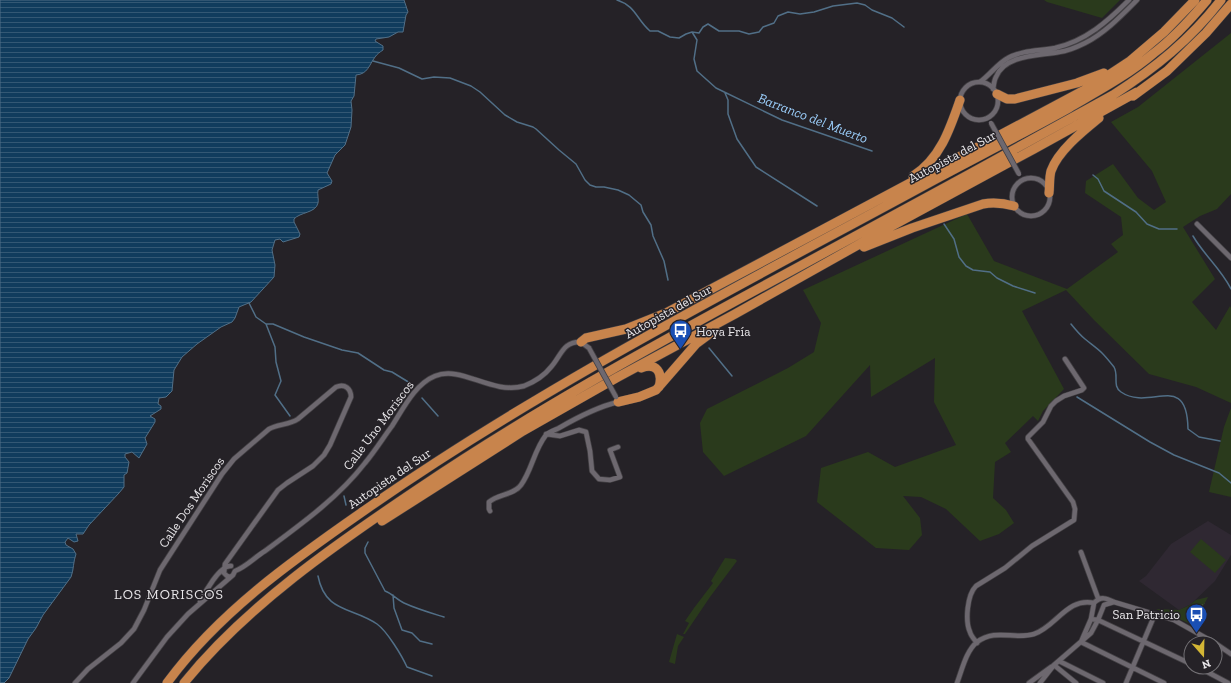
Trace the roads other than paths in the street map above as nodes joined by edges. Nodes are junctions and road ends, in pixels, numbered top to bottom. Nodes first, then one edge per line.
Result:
1 (1129, 0) edge
2 (1137, 0) edge
3 (1195, 0) edge
4 (1207, 0) edge
5 (1221, 0) edge
6 (1231, 4) edge
7 (1138, 53) junction
8 (980, 82) junction
9 (995, 91) junction
10 (1137, 92) junction
11 (960, 100) junction
12 (988, 117) junction
13 (1022, 180) junction
14 (1049, 193) junction
15 (872, 203) junction
16 (1014, 206) junction
17 (1197, 224) dead end
18 (822, 231) junction
19 (1231, 258) edge
20 (831, 260) junction
21 (760, 275) junction
22 (735, 314) junction
23 (581, 342) junction
24 (1065, 359) dead end
25 (618, 377) junction
26 (659, 387) junction
27 (617, 399) junction
28 (546, 434) junction
29 (618, 447) dead end
30 (490, 511) dead end
31 (1081, 552) dead end
32 (233, 554) junction
33 (231, 566) junction
34 (225, 568) junction
35 (304, 570) junction
36 (235, 571) junction
37 (230, 577) junction
38 (1100, 598) junction
39 (1114, 602) junction
40 (1094, 603) junction
41 (199, 604) junction
42 (1104, 605) junction
43 (1155, 614) junction
44 (1091, 619) junction
45 (1098, 620) junction
46 (1081, 642) junction
47 (1142, 642) junction
48 (977, 643) junction
49 (1231, 654) edge
50 (1183, 660) edge
51 (1059, 661) junction
52 (1054, 665) junction
53 (1132, 668) junction
54 (1080, 672) junction
55 (1213, 675) edge
56 (1038, 682) edge
57 (1074, 682) edge
58 (75, 683) edge
59 (133, 683) edge
60 (167, 683) edge
61 (184, 683) edge
62 (957, 683) edge
63 (1029, 683) edge
64 (1103, 683) edge
65 (1126, 683) edge
66 (1164, 683) edge
67 (1228, 683) edge

1 - 8 street
2 - 9 street
3 - 7 highway
4 - 21 highway, Autopista del Sur
5 - 35 highway, Autopista del Sur
6 - 10 highway
7 - 9 highway
7 - 15 highway
8 - 9 street
8 - 11 street
9 - 12 street
10 - 14 highway
10 - 20 highway
11 - 12 street
11 - 15 highway
12 - 13 street, bridge
13 - 14 street
13 - 16 street
14 - 16 street
15 - 18 highway
16 - 20 highway
17 - 19 street
18 - 21 highway
18 - 23 highway
20 - 22 highway
21 - 60 highway, Autopista del Sur
22 - 25 highway
22 - 26 highway
23 - 27 street, bridge
23 - 36 street, Calle Uno Moriscos
24 - 48 street
25 - 26 highway
25 - 35 highway
26 - 27 highway
27 - 28 street
28 - 29 street
28 - 30 street
31 - 38 street
32 - 33 street
32 - 34 street
32 - 58 street, Calle Dos Moriscos
33 - 34 street
33 - 36 street
34 - 37 street
34 - 41 street
35 - 61 highway, Autopista del Sur
36 - 37 street, Calle Uno Moriscos
37 - 41 street, Calle Uno Moriscos
38 - 39 street
38 - 40 street
38 - 42 street
39 - 42 street
39 - 43 street
40 - 44 street
40 - 48 street
41 - 59 street, Calle Uno Moriscos
42 - 45 street
43 - 47 street
43 - 49 street
44 - 45 street
44 - 46 street
45 - 46 street
45 - 47 street
46 - 51 street
46 - 53 street
47 - 50 street
47 - 53 street
48 - 62 street
51 - 52 street
51 - 54 street
52 - 56 street
52 - 57 street
53 - 65 street
53 - 66 street
54 - 57 street
54 - 64 street
55 - 67 street
56 - 63 street

